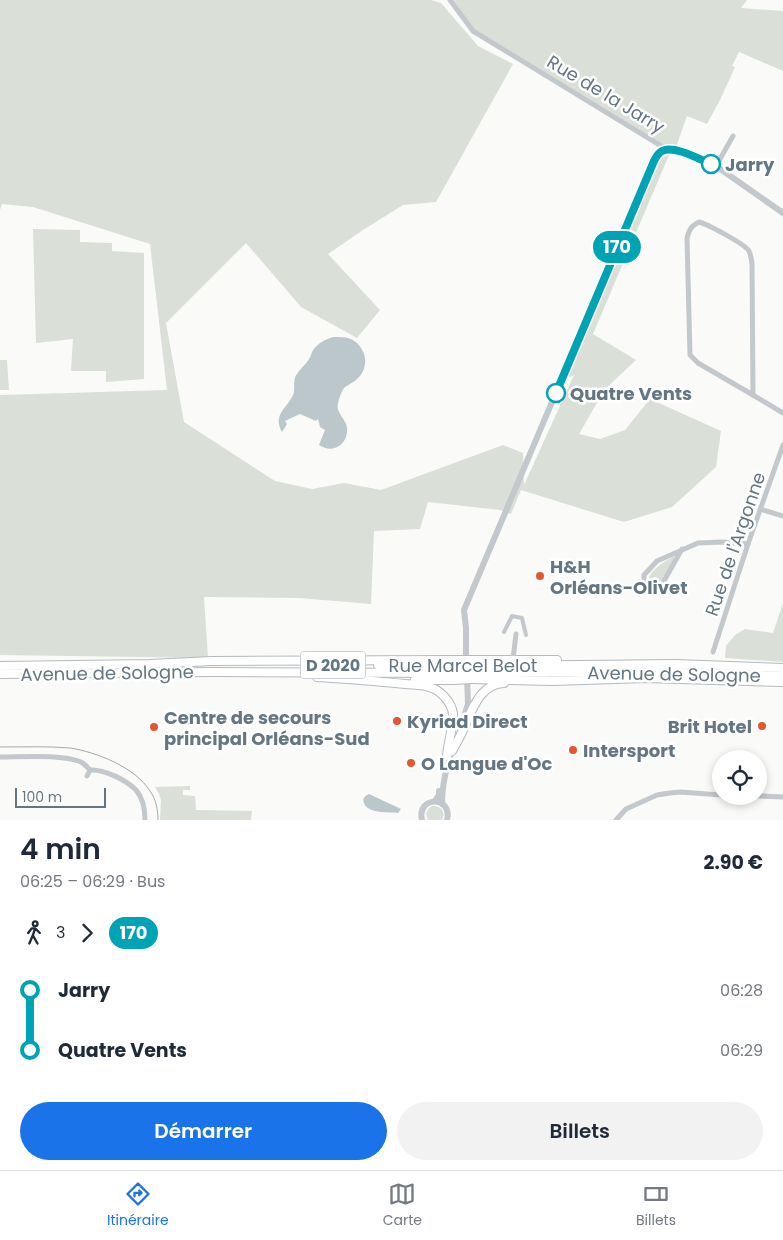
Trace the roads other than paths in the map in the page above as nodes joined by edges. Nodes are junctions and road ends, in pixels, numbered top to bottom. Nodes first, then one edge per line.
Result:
1 (450, 0) edge
2 (733, 136) dead end
3 (668, 150) junction
4 (716, 166) junction
5 (783, 213) edge
6 (753, 394) junction
7 (783, 413) edge
8 (783, 445) edge
9 (760, 509) junction
10 (783, 516) edge
11 (748, 544) junction
12 (682, 550) junction
13 (504, 632) dead end
14 (516, 634) dead end
15 (526, 635) dead end
16 (713, 652) dead end
17 (513, 659) junction
18 (691, 664) junction
19 (0, 666) edge
20 (566, 668) junction
21 (783, 668) edge
22 (453, 670) junction
23 (214, 672) junction
24 (471, 672) junction
25 (0, 674) edge
26 (783, 676) edge
27 (385, 681) junction
28 (541, 681) junction
29 (783, 684) edge
30 (450, 753) junction
31 (0, 757) edge
32 (90, 770) junction
33 (87, 776) dead end
34 (712, 794) edge
35 (767, 796) edge
36 (783, 797) edge
37 (438, 802) junction
38 (145, 820) edge
39 (422, 820) edge
40 (447, 820) edge
41 (616, 820) edge

1 - 3 street, Rue de la Jarry
2 - 4 street
3 - 4 street, Rue de la Jarry
3 - 24 street
4 - 5 street, Rue de la Jarry
6 - 6 street
6 - 7 street
8 - 9 street, Rue de l'Argonne
9 - 10 street
9 - 11 street, Rue de l'Argonne
11 - 12 street
11 - 16 street, Rue de l'Argonne
12 - 12 street
13 - 15 street
14 - 17 street
17 - 18 main road
17 - 24 main road
18 - 20 main road, Avenue de Sologne / D 2020
18 - 21 main road, Avenue de Sologne / D 2020
19 - 22 main road, Rue Marcel Belot / D 2020
20 - 24 main road, Rue Marcel Belot / D 2020
20 - 26 main road, Avenue de Sologne / D 2020
22 - 23 main road, Rue Marcel Belot / D 2020
22 - 24 main road, Rue Marcel Belot / D 2020, bridge
22 - 24 main road, bridge
22 - 27 main road
23 - 25 main road, Avenue de Sologne / D 2020
23 - 27 main road
24 - 28 main road
24 - 30 street
27 - 30 main road
28 - 29 main road
28 - 30 main road
30 - 37 street
31 - 32 street
32 - 33 street
32 - 38 street
34 - 41 street
35 - 36 street
37 - 39 street
37 - 40 street

